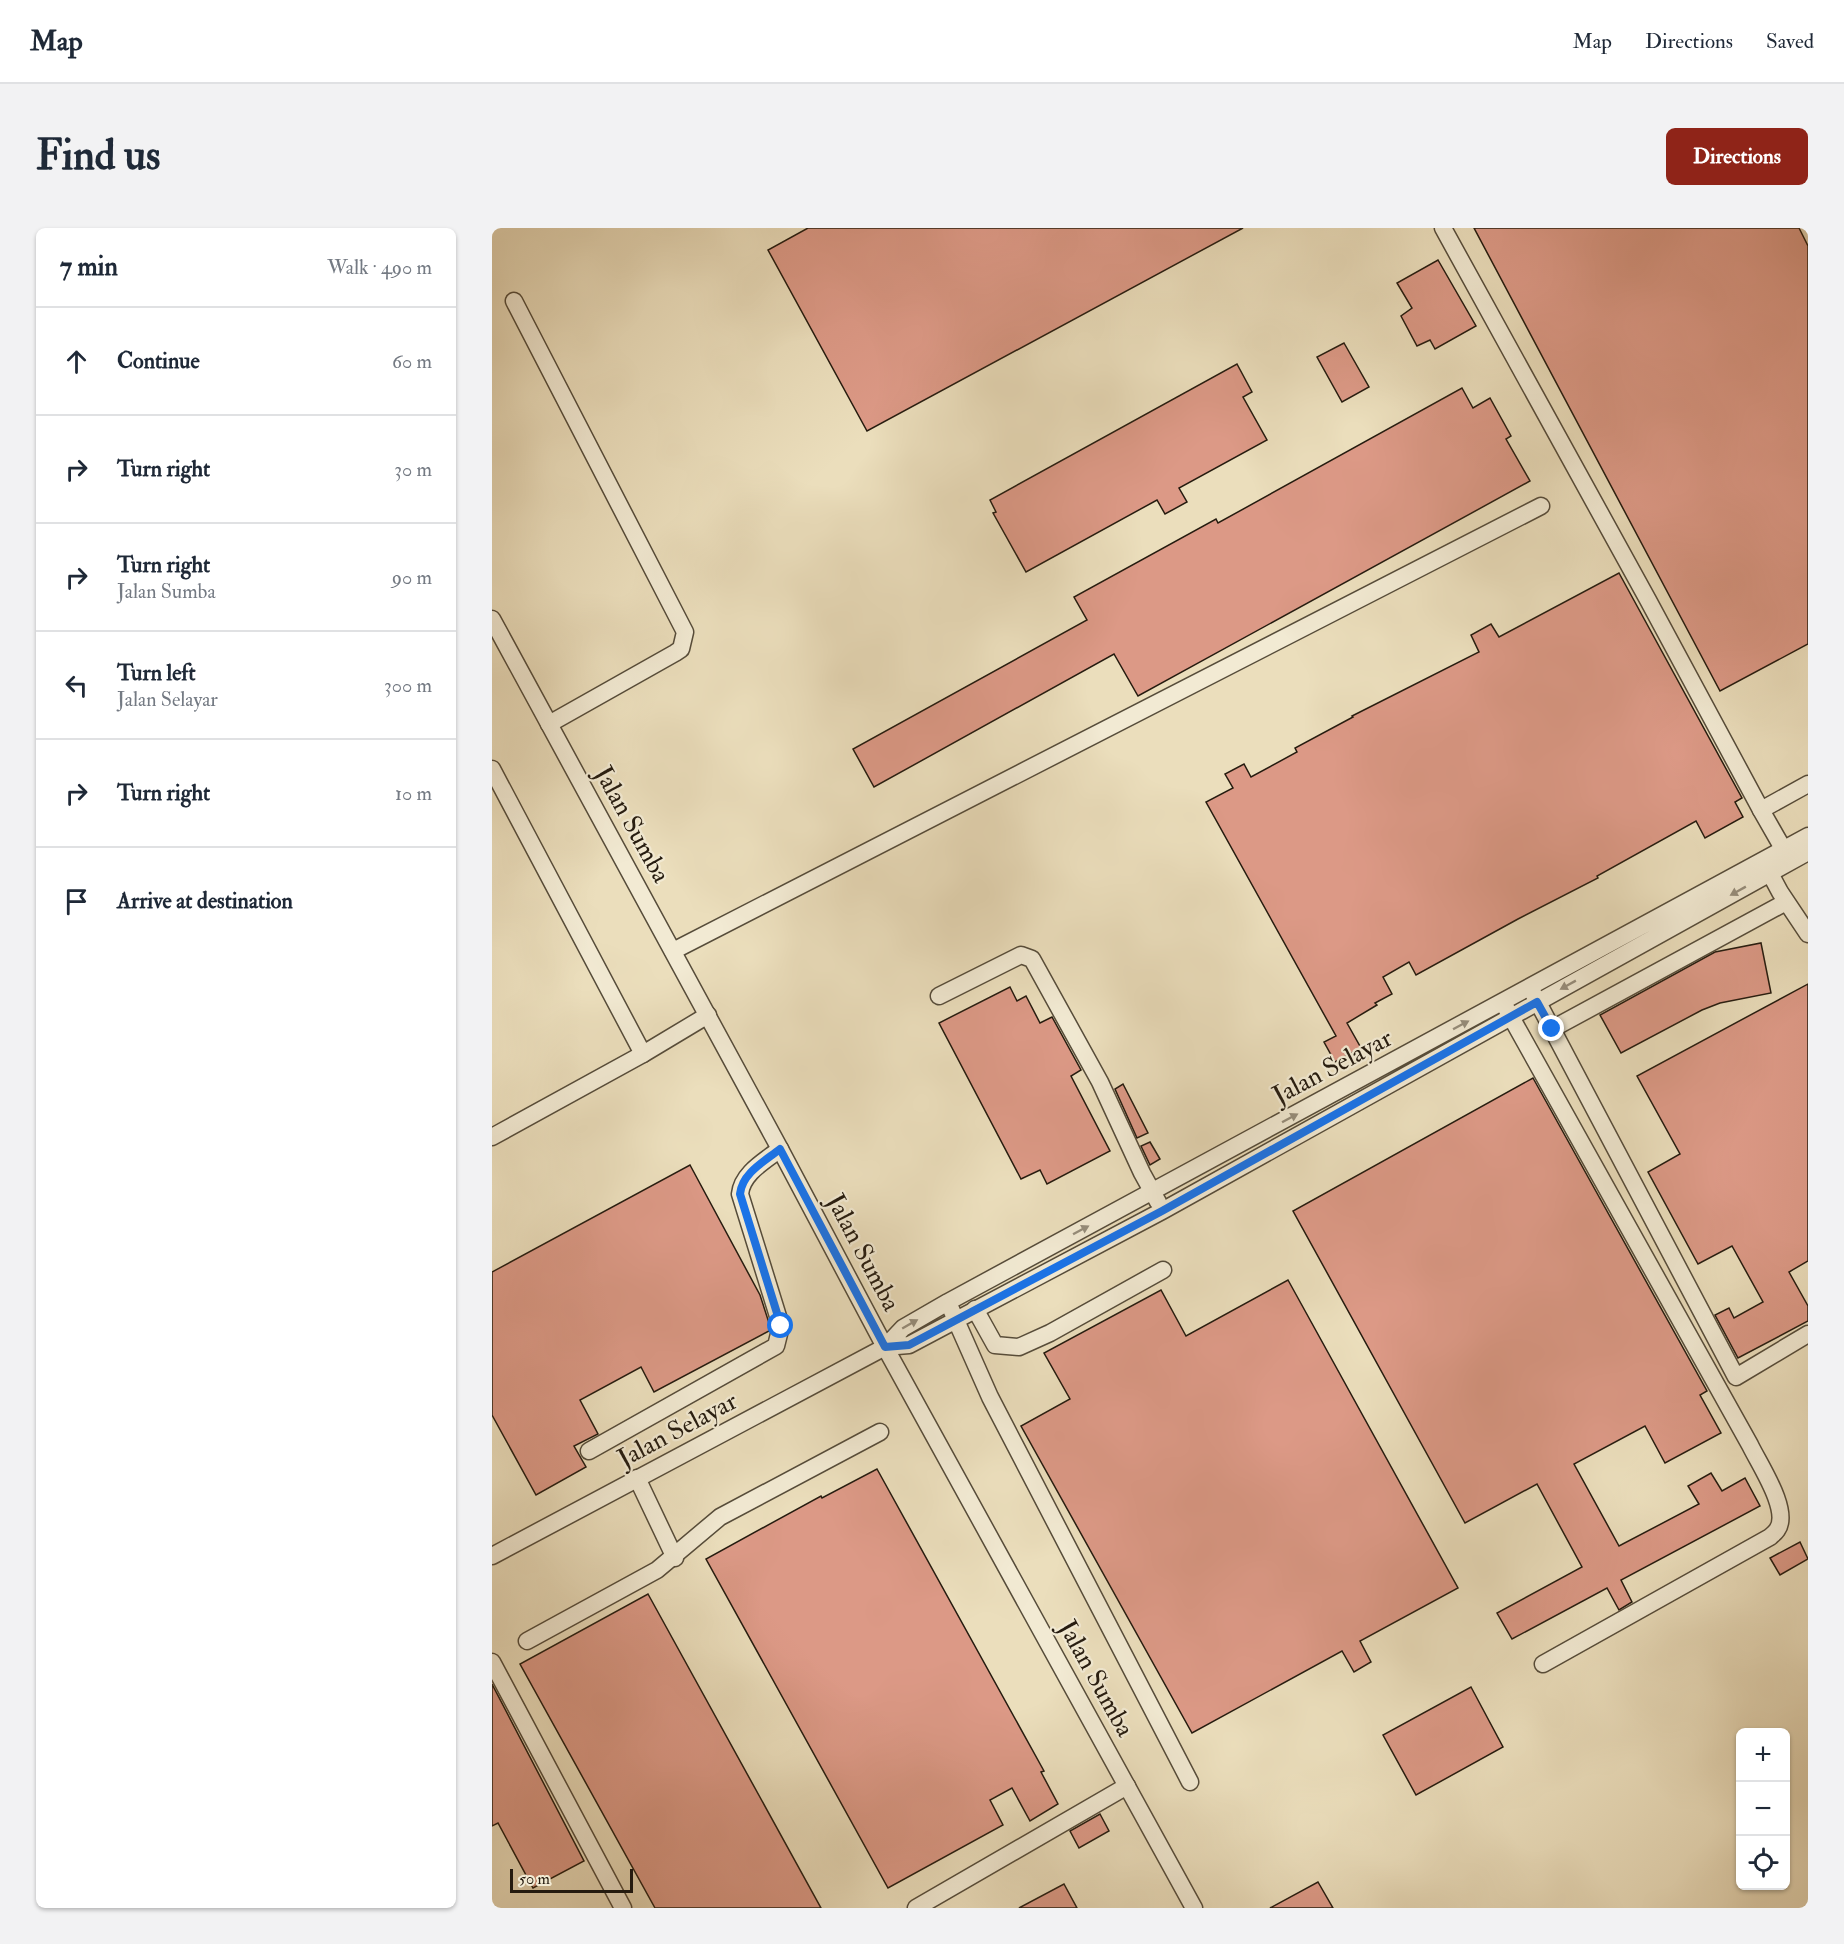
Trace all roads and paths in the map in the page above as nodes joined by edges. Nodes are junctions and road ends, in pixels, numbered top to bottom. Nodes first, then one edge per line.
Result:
1 (1443, 228) edge
2 (514, 301) dead end
3 (1541, 506) dead end
4 (492, 619) edge
5 (549, 724) junction
6 (492, 769) edge
7 (1808, 784) edge
8 (1761, 810) junction
9 (1808, 836) edge
10 (1808, 852) edge
11 (1787, 855) junction
12 (1766, 867) junction
13 (1786, 902) junction
14 (1808, 934) edge
15 (673, 951) junction
16 (1533, 994) junction
17 (939, 996) dead end
18 (1506, 1009) junction
19 (708, 1015) junction
20 (1552, 1029) junction
21 (643, 1054) junction
22 (1388, 1064) junction
23 (1395, 1080) junction
24 (1255, 1136) junction
25 (492, 1137) edge
26 (780, 1149) junction
27 (1263, 1153) junction
28 (1152, 1192) junction
29 (1162, 1211) junction
30 (1163, 1270) dead end
31 (948, 1302) junction
32 (975, 1310) junction
33 (956, 1319) junction
34 (1808, 1334) edge
35 (995, 1345) junction
36 (885, 1347) junction
37 (973, 1356) junction
38 (880, 1432) dead end
39 (589, 1451) dead end
40 (637, 1478) junction
41 (492, 1556) edge
42 (675, 1558) junction
43 (527, 1641) dead end
44 (492, 1662) edge
45 (1543, 1664) dead end
46 (1191, 1782) dead end
47 (1127, 1786) junction
48 (1191, 1907) edge
49 (623, 1908) edge
50 (916, 1908) edge

1 - 8 street
2 - 5 street
3 - 15 street
4 - 5 street, Jalan Sumba
5 - 15 street, Jalan Sumba
6 - 21 street
7 - 8 street
8 - 11 street
9 - 11 street, Jalan Selayar
10 - 11 street, Jalan Selayar
11 - 12 street, Jalan Selayar
12 - 13 street
12 - 16 street, Jalan Selayar
13 - 14 street
13 - 20 street
15 - 19 street, Jalan Sumba
16 - 18 street, Jalan Selayar
16 - 20 street
17 - 28 street
22 -> 18 street, Jalan Selayar
18 - 23 street, Jalan Selayar
18 - 45 street
19 - 21 street
19 - 26 street, Jalan Sumba
20 - 34 street
21 - 25 street
22 - 23 street
24 -> 22 street, Jalan Selayar
23 - 27 street, Jalan Selayar
24 - 27 street
24 - 28 street, Jalan Selayar
26 - 36 street, Jalan Sumba
26 - 39 street
27 - 29 street, Jalan Selayar
28 - 29 street
31 -> 28 street, Jalan Selayar
29 - 32 street, Jalan Selayar
30 - 35 street
31 - 33 street
36 -> 31 street, Jalan Selayar
32 - 33 street, Jalan Selayar
32 - 35 street
33 - 36 street, Jalan Selayar
33 - 37 street
35 - 37 street
36 - 40 street, Jalan Selayar
36 - 47 street, Jalan Sumba
37 - 46 street
38 - 42 street
40 - 41 street, Jalan Selayar
40 - 42 street
42 - 43 street
44 - 49 street
47 - 48 street, Jalan Sumba
47 - 50 street

